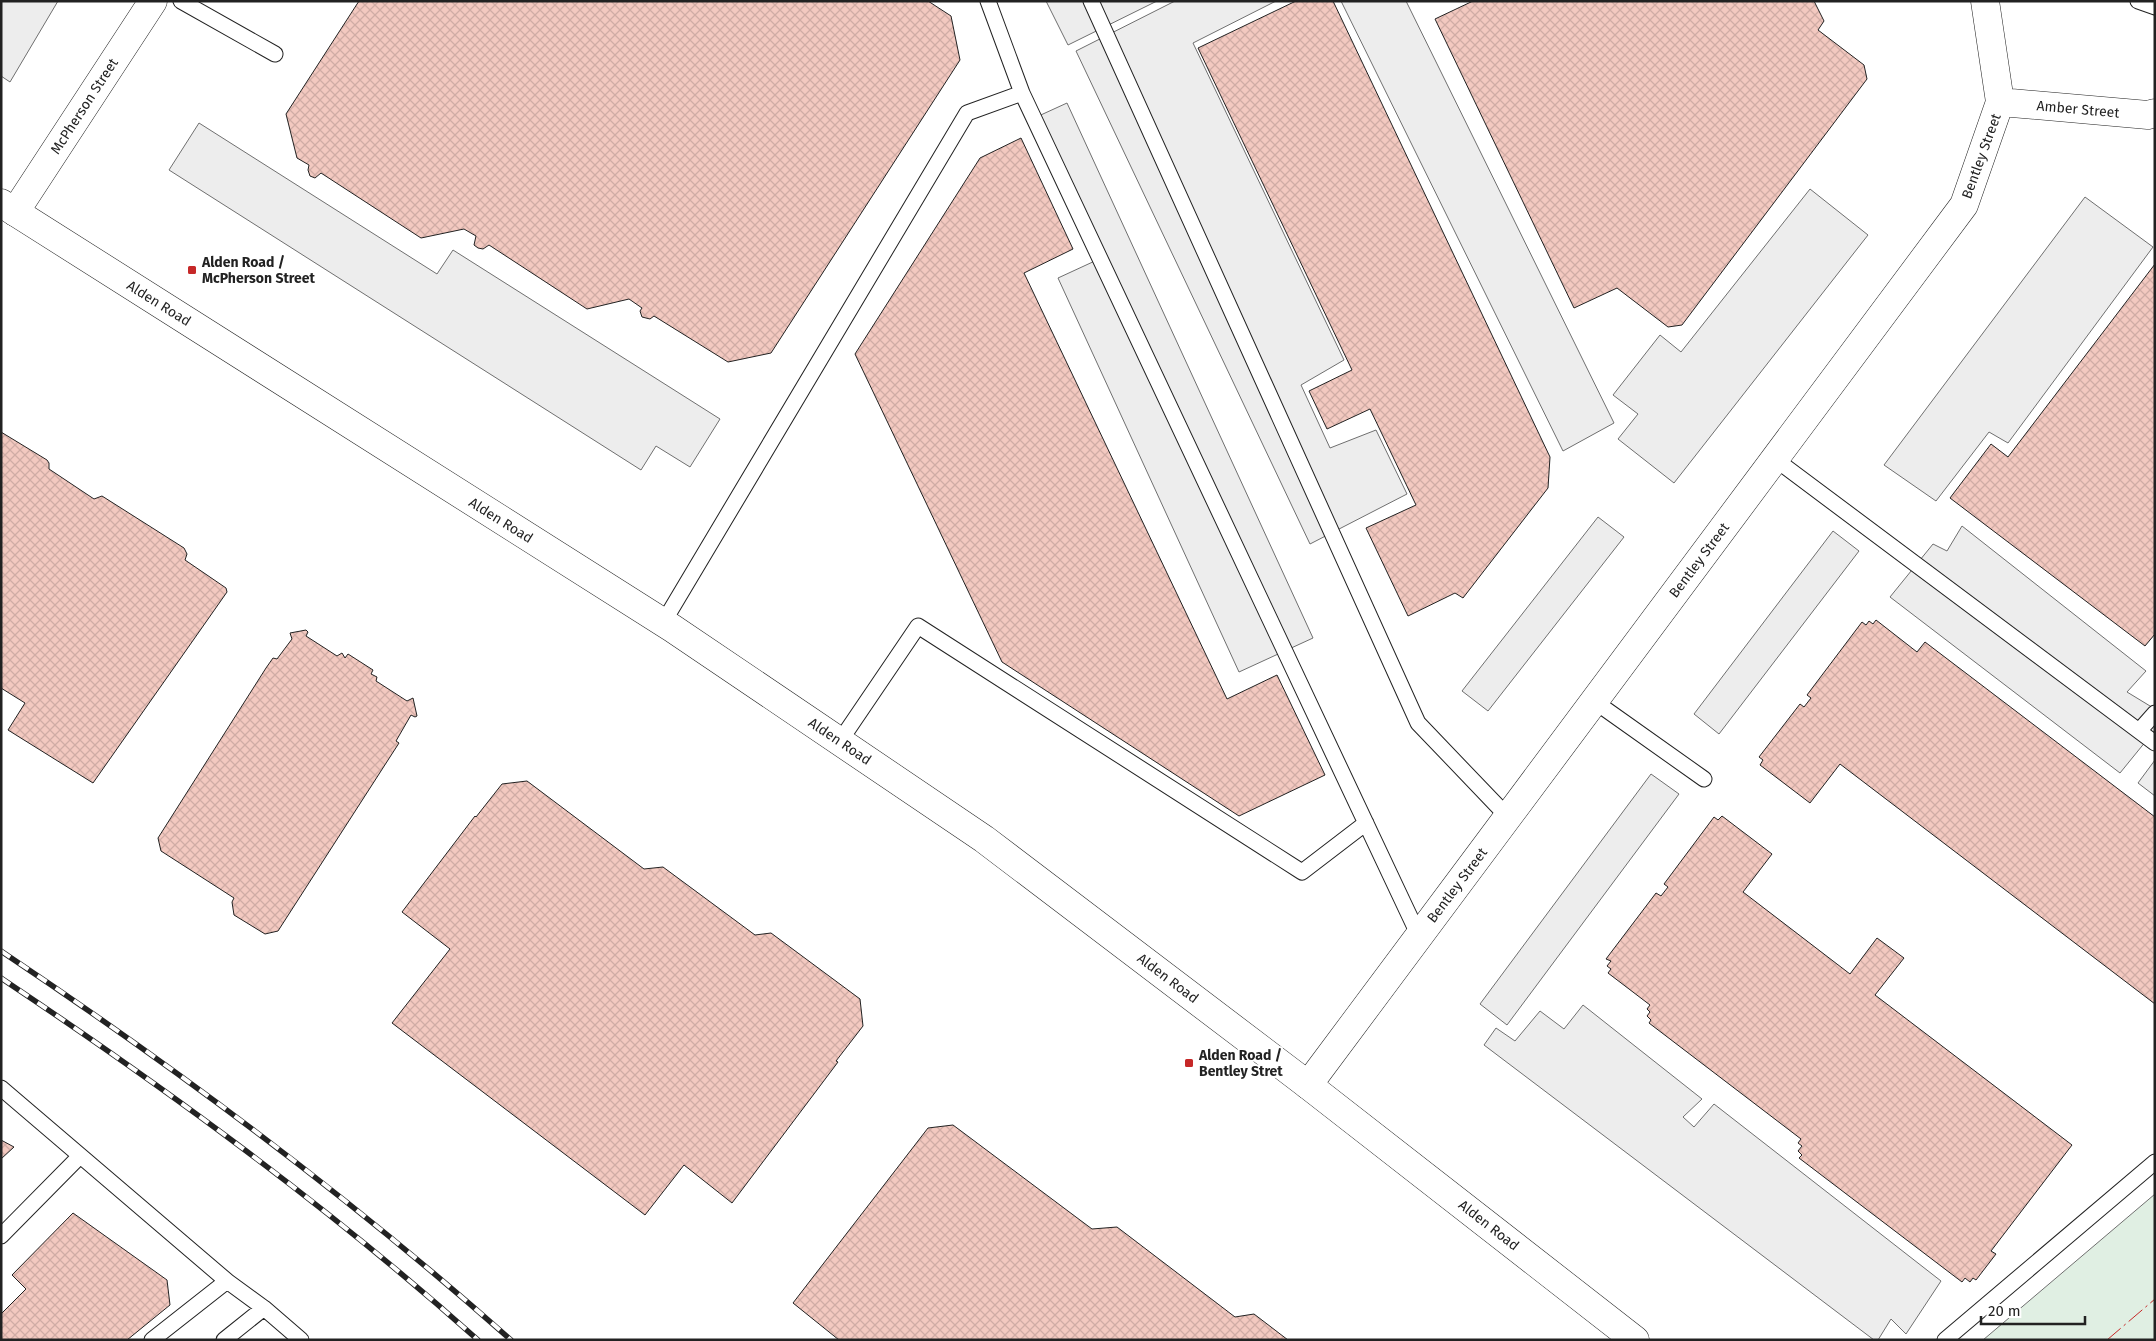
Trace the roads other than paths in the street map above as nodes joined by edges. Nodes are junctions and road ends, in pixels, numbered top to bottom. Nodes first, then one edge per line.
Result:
1 (153, 1) edge
2 (181, 1) edge
3 (988, 1) edge
4 (1091, 1) edge
5 (1985, 1) edge
6 (2138, 1) edge
7 (2155, 7) edge
8 (275, 54) dead end
9 (1022, 92) junction
10 (2000, 102) junction
11 (2155, 113) edge
12 (8, 207) edge
13 (1775, 459) junction
14 (662, 622) junction
15 (1594, 701) junction
16 (2155, 713) edge
17 (2140, 731) junction
18 (840, 741) junction
19 (2155, 743) edge
20 (1704, 779) dead end
21 (1508, 817) junction
22 (1366, 823) junction
23 (1419, 936) junction
24 (1308, 1085) junction
25 (1, 1088) edge
26 (80, 1156) junction
27 (2155, 1162) edge
28 (1, 1236) edge
29 (227, 1281) junction
30 (264, 1308) junction
31 (152, 1340) edge
32 (224, 1340) edge
33 (301, 1340) edge
34 (1636, 1340) edge
35 (1945, 1340) edge

1 - 12 main road, McPherson Street
2 - 8 lane
3 - 9 lane
4 - 21 lane
5 - 10 main road, Bentley Street
6 - 7 lane
9 - 14 lane
9 - 22 lane
10 - 11 main road, Amber Street
10 - 13 main road, Bentley Street
12 - 14 main road, Alden Road
13 - 15 main road, Bentley Street
13 - 17 lane
14 - 18 main road, Alden Road
15 - 20 lane
15 - 21 main road, Bentley Street
16 - 17 lane
17 - 19 lane
18 - 22 lane
18 - 24 main road, Alden Road
21 - 23 main road, Bentley Street
22 - 23 lane
23 - 24 main road, Bentley Street
24 - 34 main road, Alden Road
25 - 26 lane
26 - 28 lane
26 - 29 lane
27 - 35 lane
29 - 30 lane
29 - 31 lane
30 - 32 lane
30 - 33 lane

